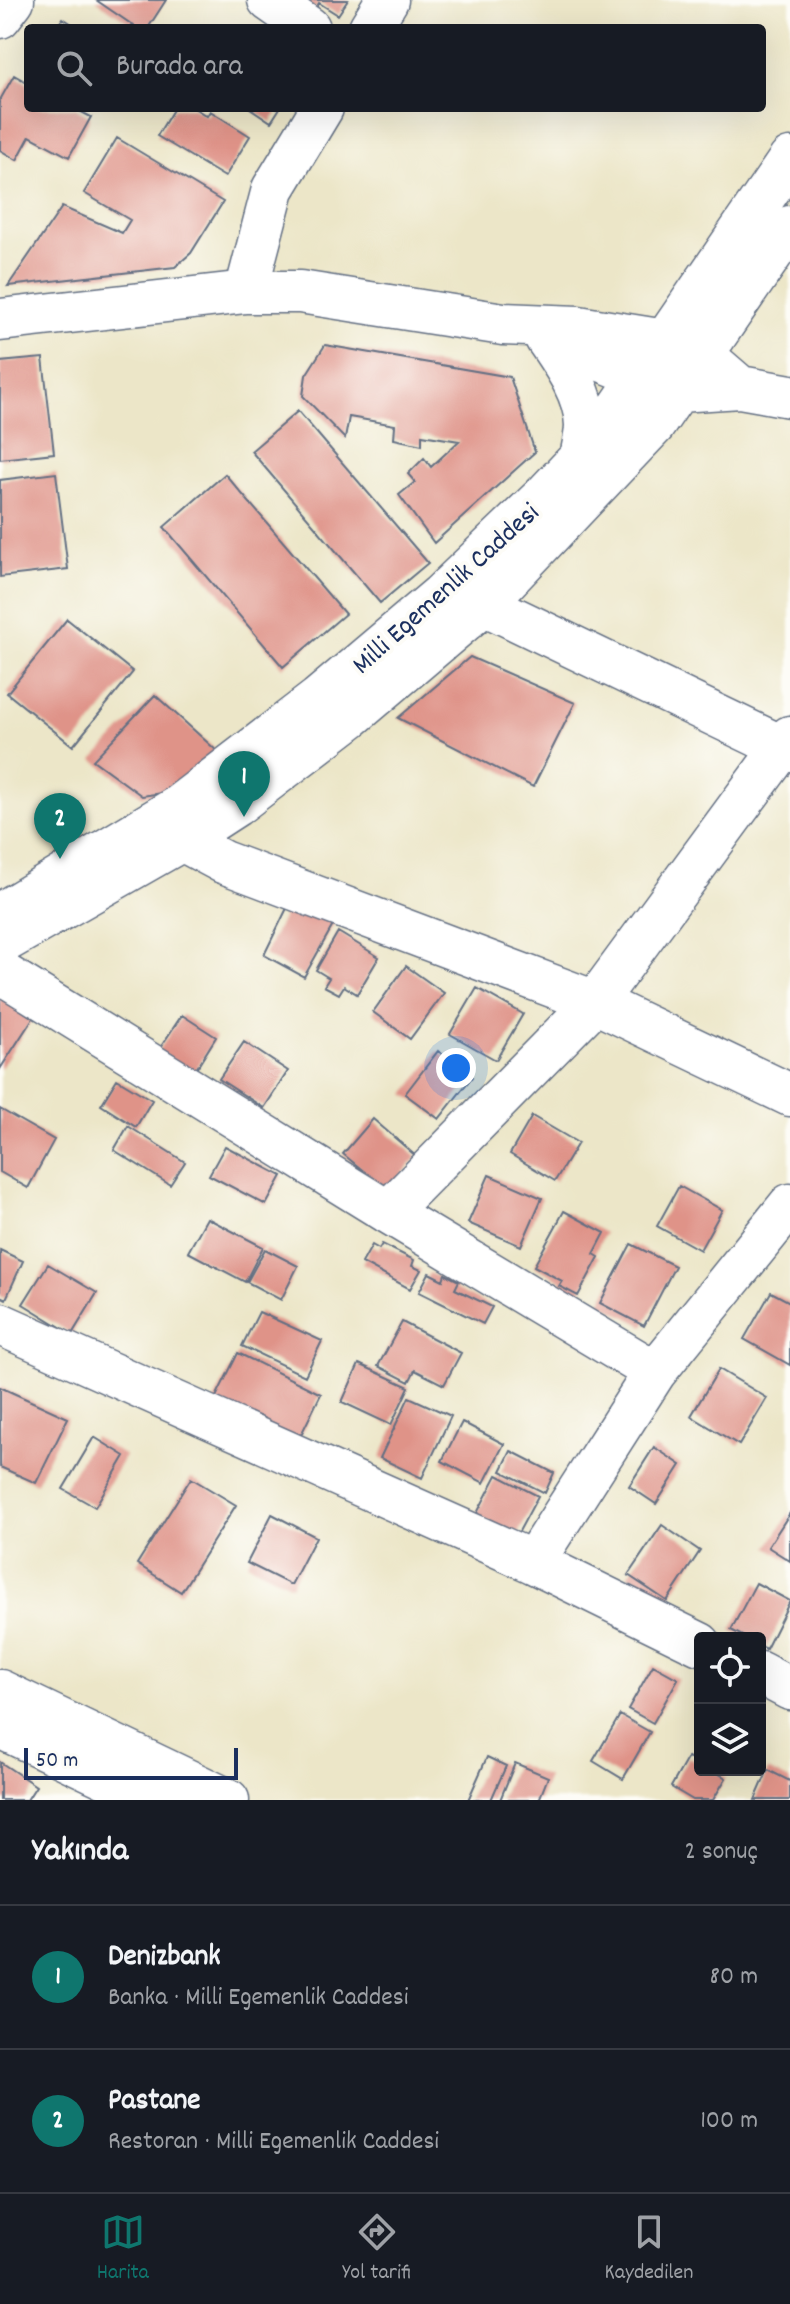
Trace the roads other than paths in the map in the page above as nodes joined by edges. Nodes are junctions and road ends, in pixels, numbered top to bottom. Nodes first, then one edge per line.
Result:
1 (13, 0) edge
2 (269, 0) edge
3 (387, 0) edge
4 (0, 17) edge
5 (303, 24) edge
6 (372, 24) edge
7 (320, 112) edge
8 (790, 159) edge
9 (790, 227) edge
10 (246, 292) junction
11 (0, 320) edge
12 (503, 324) junction
13 (546, 338) junction
14 (684, 348) junction
15 (659, 384) junction
16 (740, 387) junction
17 (790, 396) edge
18 (581, 457) junction
19 (484, 604) junction
20 (787, 745) edge
21 (182, 840) junction
22 (0, 914) edge
23 (0, 944) edge
24 (0, 972) edge
25 (595, 1002) junction
26 (790, 1095) edge
27 (790, 1205) edge
28 (388, 1212) junction
29 (0, 1324) edge
30 (655, 1372) junction
31 (533, 1562) junction
32 (694, 1641) edge
33 (0, 1691) edge
34 (0, 1727) edge
35 (174, 1794) edge
36 (228, 1800) edge

1 - 4 street
2 - 5 street
3 - 6 street
7 - 10 street
8 - 14 street, Milli Egemenlik Caddesi
9 - 14 street, Milli Egemenlik Caddesi
10 - 11 street
10 - 12 street
12 - 13 street
12 - 14 street
13 - 15 street
13 - 18 street
14 - 15 street, Milli Egemenlik Caddesi
14 - 16 street
15 - 16 street
15 - 18 street, Milli Egemenlik Caddesi
15 - 19 street, Milli Egemenlik Caddesi
16 - 17 street
18 - 22 street, Milli Egemenlik Caddesi
19 - 20 street
19 - 21 street, Milli Egemenlik Caddesi
20 - 25 street
21 - 23 street, Milli Egemenlik Caddesi
21 - 25 street
24 - 28 street
25 - 26 street
25 - 28 street
27 - 30 street
28 - 30 street
29 - 31 street
30 - 31 street
31 - 32 street
33 - 35 street
34 - 35 street
35 - 36 street

